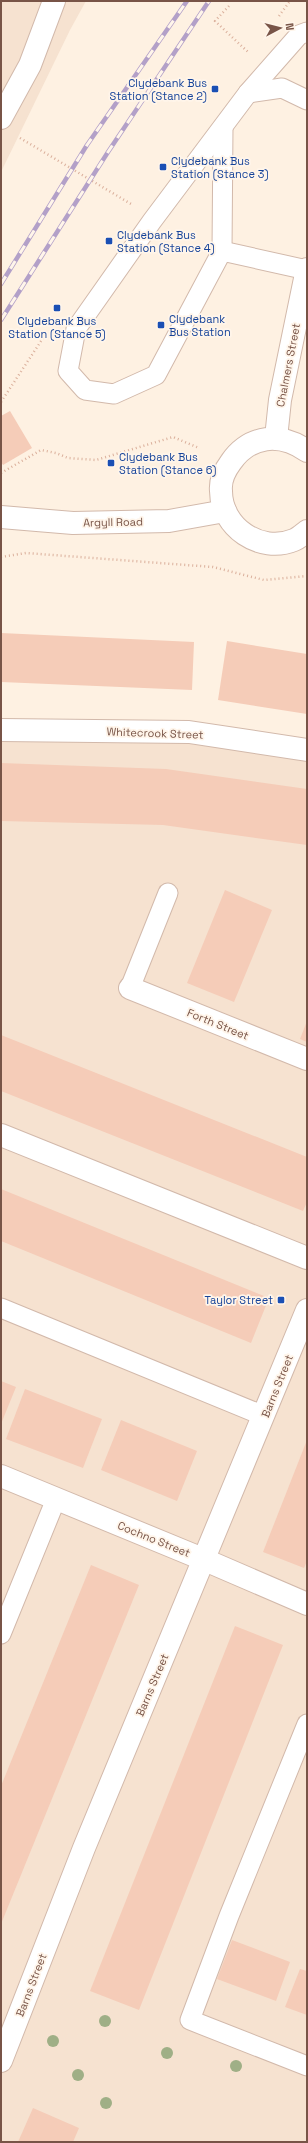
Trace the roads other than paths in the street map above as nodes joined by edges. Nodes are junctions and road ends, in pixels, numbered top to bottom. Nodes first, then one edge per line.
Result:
1 (54, 1) edge
2 (307, 32) edge
3 (248, 93) junction
4 (307, 100) edge
5 (1, 118) edge
6 (223, 127) junction
7 (222, 252) junction
8 (307, 270) edge
9 (276, 438) junction
10 (307, 451) edge
11 (225, 511) junction
12 (1, 518) edge
13 (307, 531) edge
14 (1, 730) edge
15 (307, 750) edge
16 (168, 893) dead end
17 (130, 988) joint
18 (307, 1059) edge
19 (1, 1135) edge
20 (307, 1258) edge
21 (1, 1308) edge
22 (307, 1310) edge
23 (264, 1416) junction
24 (1, 1476) edge
25 (56, 1499) junction
26 (205, 1560) junction
27 (307, 1604) edge
28 (1, 1634) edge
29 (307, 1724) edge
30 (1, 2061) edge
31 (307, 2066) edge

1 - 5 street
2 - 3 lane
3 - 4 lane
3 - 6 lane
6 - 7 lane
6 - 7 lane
7 - 8 lane
8 - 9 street, Chalmers Street
9 - 10 street
9 - 11 street
11 - 12 street, Argyll Road
11 - 13 street
14 - 15 street, Whitecrook Street
16 - 17 lane
17 - 18 street, Forth Street
19 - 20 street
21 - 23 lane
22 - 23 street, Barns Street
23 - 26 street, Barns Street
24 - 25 street, Cochno Street
25 - 26 street, Cochno Street
25 - 28 lane
26 - 27 street, Cochno Street
26 - 30 street, Barns Street
29 - 31 lane

